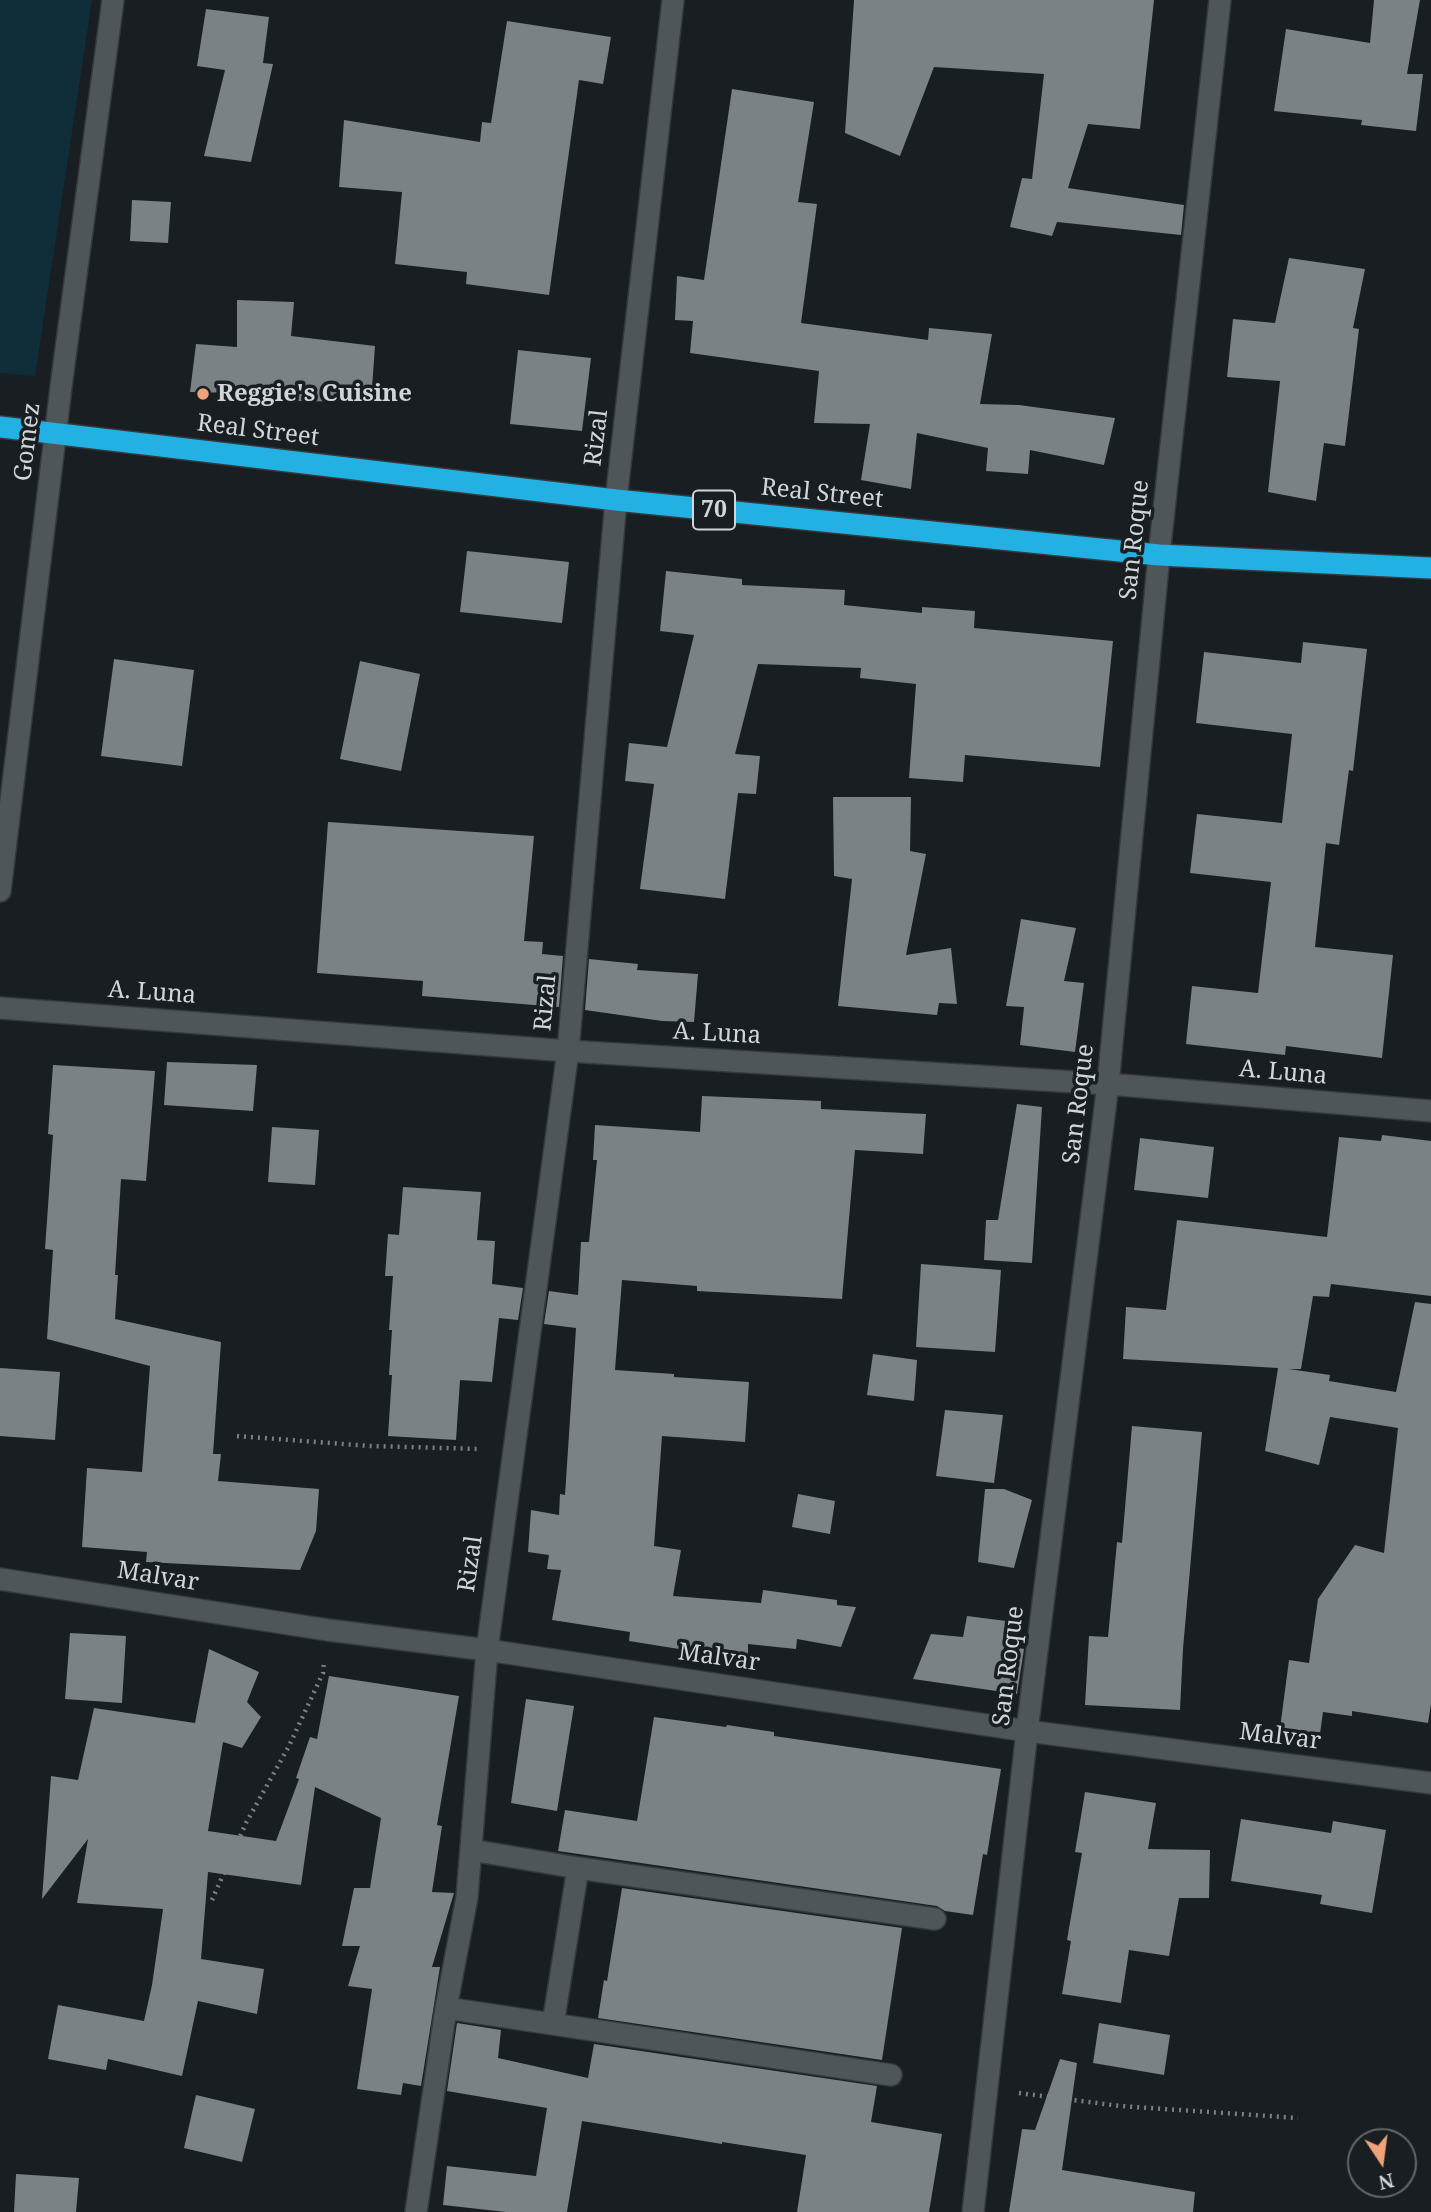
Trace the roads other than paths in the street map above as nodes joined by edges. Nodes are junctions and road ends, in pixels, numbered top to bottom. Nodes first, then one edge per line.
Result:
1 (113, 0) edge
2 (673, 0) edge
3 (1220, 0) edge
4 (0, 427) edge
5 (55, 433) junction
6 (616, 500) junction
7 (1159, 555) junction
8 (1431, 568) edge
9 (0, 891) edge
10 (0, 1008) edge
11 (568, 1051) junction
12 (1108, 1084) junction
13 (1431, 1111) edge
14 (0, 1579) edge
15 (486, 1650) junction
16 (1027, 1731) junction
17 (1431, 1783) edge
18 (471, 1850) junction
19 (578, 1868) junction
20 (935, 1919) dead end
21 (446, 2008) junction
22 (553, 2024) junction
23 (891, 2075) dead end
24 (416, 2212) edge
25 (973, 2212) edge

1 - 5 street, Gomez
2 - 6 street, Rizal
3 - 7 street, San Roque
4 - 5 highway, Real Street / 70
5 - 6 highway, Real Street / 70
5 - 9 street, Gomez
6 - 7 highway, Real Street / 70
6 - 11 street, Rizal
7 - 8 highway, Real Street / 70
7 - 12 street, San Roque
10 - 11 street, A. Luna
11 - 12 street, A. Luna
11 - 15 street, Rizal
12 - 13 street, A. Luna
12 - 16 street, San Roque
14 - 15 street, Malvar
15 - 16 street, Malvar
15 - 18 street, Rizal
16 - 17 street, Malvar
16 - 25 street, San Roque
18 - 19 street
18 - 21 street, Rizal
19 - 20 street
19 - 22 street
21 - 22 street
21 - 24 street, Rizal
22 - 23 street

